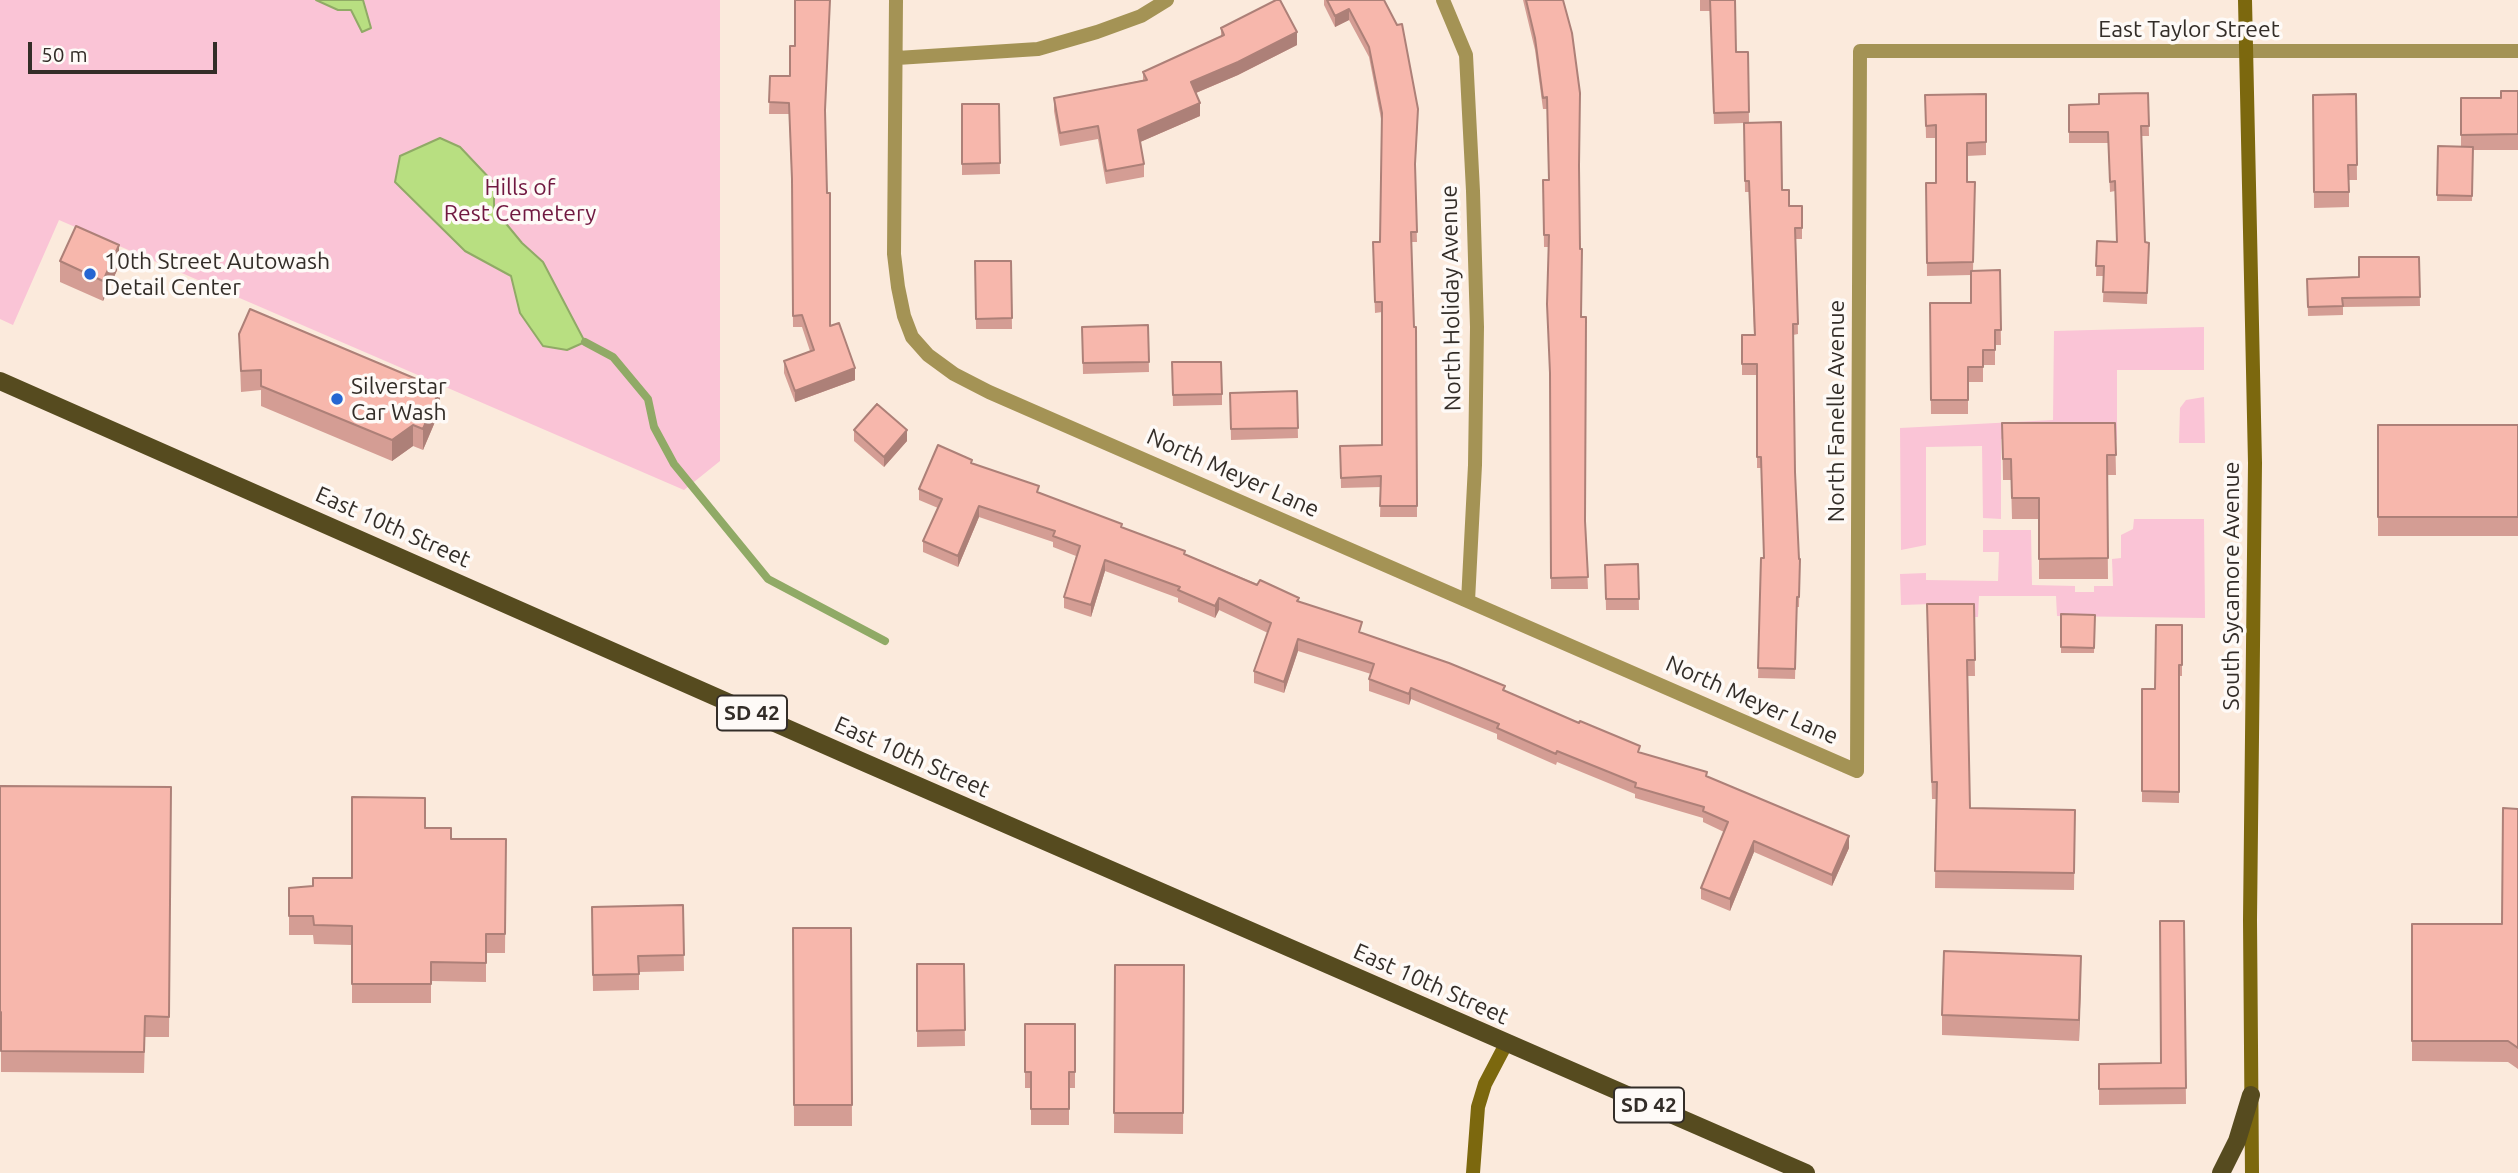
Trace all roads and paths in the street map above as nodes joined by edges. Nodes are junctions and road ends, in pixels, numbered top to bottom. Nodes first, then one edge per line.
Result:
1 (896, 0) edge
2 (1167, 0) edge
3 (1443, 0) edge
4 (2245, 0) edge
5 (1860, 51) joint
6 (2245, 51) junction
7 (2518, 51) edge
8 (897, 58) junction
9 (0, 381) edge
10 (1468, 601) junction
11 (1857, 771) joint
12 (1506, 1044) junction
13 (2251, 1095) junction
14 (1473, 1173) edge
15 (1805, 1173) edge
16 (2221, 1173) edge
17 (2252, 1173) edge

1 - 8 street, North Meyer Lane
2 - 8 street
3 - 10 street, North Holiday Avenue
4 - 6 main road, South Sycamore Avenue
5 - 6 street, East Taylor Street
5 - 11 street, North Fanelle Avenue
6 - 7 street, East Taylor Street
6 - 13 main road, South Sycamore Avenue
8 - 10 street, North Meyer Lane
9 - 12 main road, East 10th Street / SD 42
10 - 11 street, North Meyer Lane
12 - 14 main road
12 - 15 main road, East 10th Street / SD 42
13 - 16 main road
13 - 17 main road, South Sycamore Avenue

